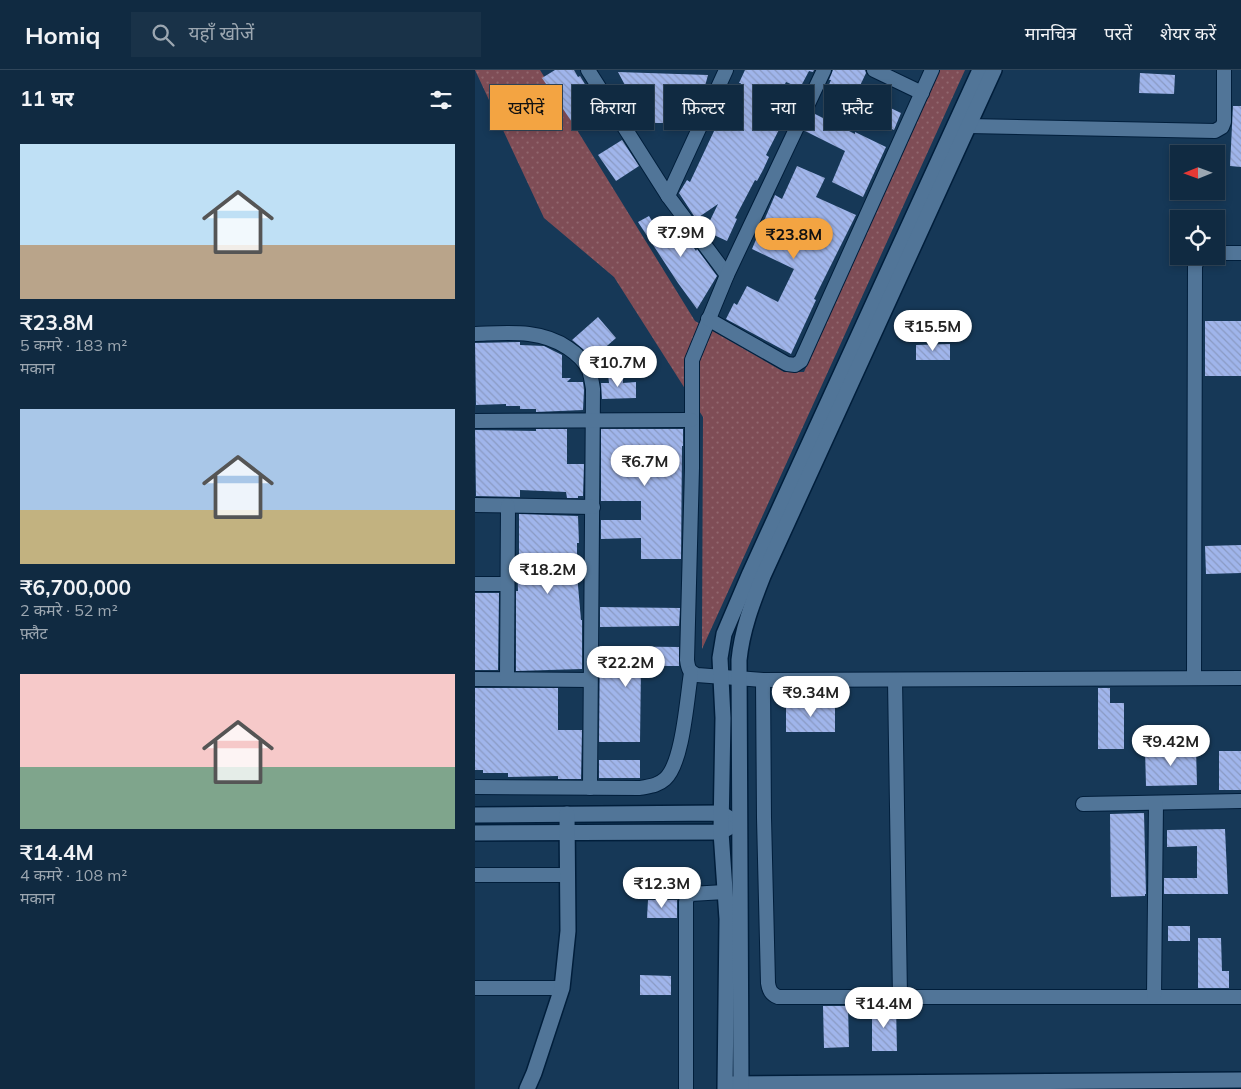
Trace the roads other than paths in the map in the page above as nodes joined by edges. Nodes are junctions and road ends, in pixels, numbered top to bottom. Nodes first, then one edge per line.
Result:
1 (588, 70) edge
2 (726, 70) edge
3 (824, 70) edge
4 (874, 70) edge
5 (932, 70) edge
6 (979, 70) edge
7 (994, 70) edge
8 (1224, 70) edge
9 (922, 93) junction
10 (969, 126) junction
11 (668, 196) junction
12 (1241, 252) edge
13 (1225, 253) edge
14 (1195, 265) edge
15 (727, 275) junction
16 (707, 324) junction
17 (475, 334) edge
18 (691, 420) junction
19 (475, 421) edge
20 (592, 421) junction
21 (475, 505) edge
22 (508, 506) junction
23 (593, 507) junction
24 (475, 584) edge
25 (507, 584) junction
26 (691, 672) junction
27 (721, 677) junction
28 (739, 677) junction
29 (1194, 678) junction
30 (1241, 678) edge
31 (475, 679) edge
32 (507, 680) junction
33 (590, 680) junction
34 (763, 680) junction
35 (895, 680) junction
36 (475, 787) edge
37 (590, 788) junction
38 (1241, 801) edge
39 (1155, 803) junction
40 (1083, 804) dead end
41 (721, 813) junction
42 (567, 814) junction
43 (475, 815) edge
44 (739, 824) junction
45 (567, 832) junction
46 (721, 832) junction
47 (475, 833) edge
48 (475, 875) edge
49 (567, 875) junction
50 (725, 892) junction
51 (475, 988) edge
52 (562, 988) junction
53 (1154, 996) junction
54 (900, 997) junction
55 (1241, 997) edge
56 (1241, 1080) edge
57 (1061, 1085) edge
58 (725, 1086) edge
59 (741, 1086) edge
60 (527, 1089) edge
61 (686, 1089) edge

1 - 11 street
2 - 11 street
3 - 15 street
4 - 9 street
5 - 9 street
6 - 27 street
7 - 10 street
8 - 10 street
9 - 16 street
10 - 28 street
11 - 15 street
12 - 13 street
14 - 29 street
15 - 16 street
16 - 18 street
17 - 20 street
18 - 20 street
18 - 26 street
19 - 20 street
20 - 23 street
21 - 22 street
22 - 23 street
22 - 25 street
23 - 33 street
24 - 25 street
25 - 32 street
26 - 27 street
26 - 37 street
27 - 28 street
27 - 41 street
28 - 34 street
28 - 44 street
29 - 30 street
29 - 35 street
31 - 32 street
32 - 33 street
33 - 37 street
34 - 35 street
34 - 54 street
35 - 54 street
36 - 37 street
38 - 39 street
39 - 40 street
39 - 53 street
41 - 42 street
41 - 44 street
41 - 46 street
42 - 43 street
42 - 45 street
44 - 46 street
44 - 59 street
45 - 46 street
45 - 47 street
45 - 49 street
46 - 50 street
48 - 49 street
49 - 52 street
50 - 58 street
50 - 61 street
51 - 52 street
52 - 60 street
53 - 54 street
53 - 55 street
56 - 57 street
57 - 59 street
58 - 59 street

